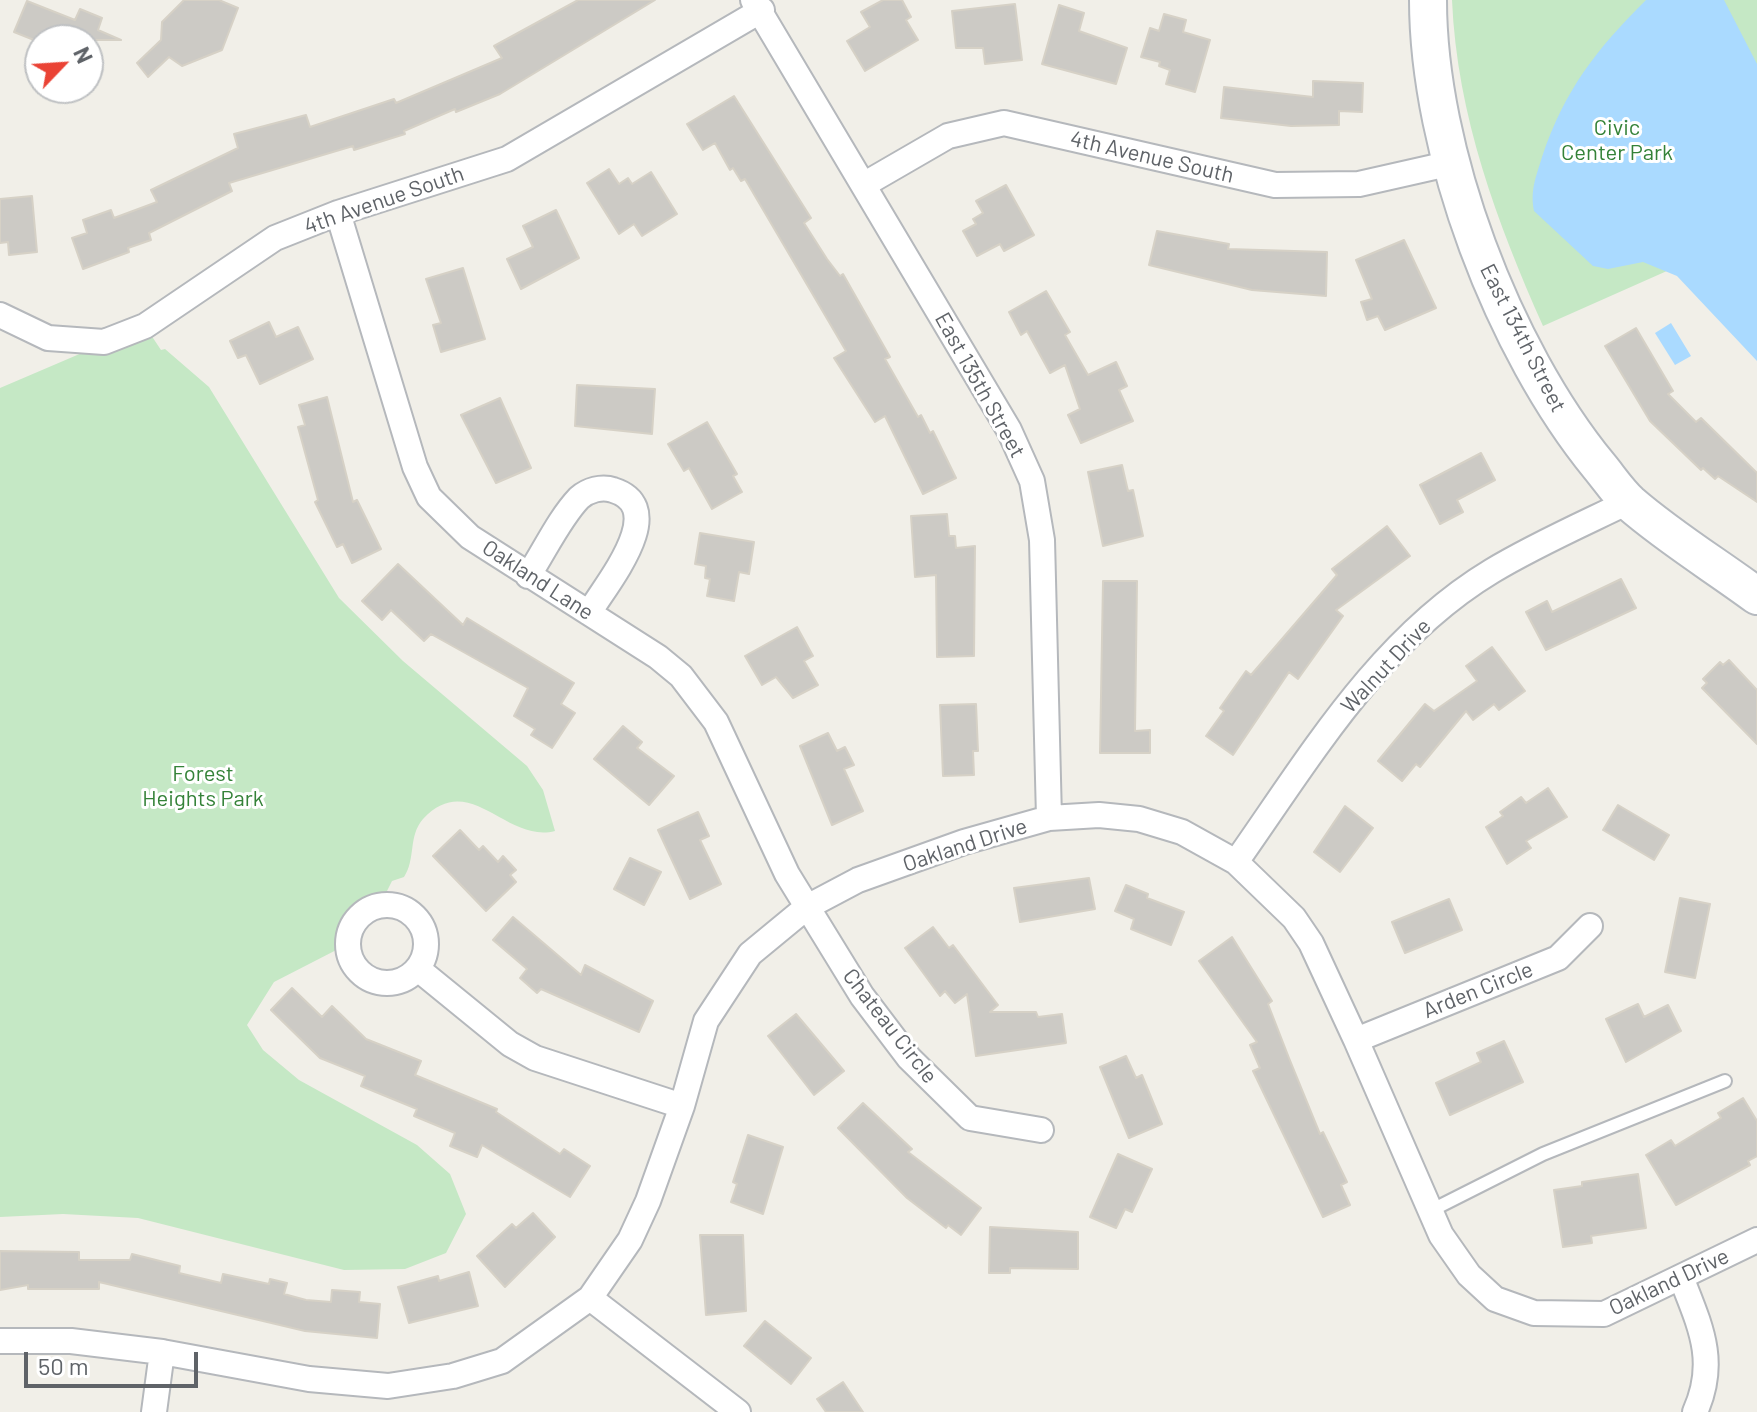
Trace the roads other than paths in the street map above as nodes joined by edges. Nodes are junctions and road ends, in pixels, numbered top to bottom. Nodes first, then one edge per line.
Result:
1 (1428, 0) edge
2 (758, 5) edge
3 (1452, 163) junction
4 (865, 184) junction
5 (338, 213) junction
6 (0, 315) edge
7 (1628, 502) junction
8 (528, 576) junction
9 (1757, 596) edge
10 (589, 613) junction
11 (1049, 818) junction
12 (1236, 862) junction
13 (807, 907) junction
14 (1590, 926) dead end
15 (418, 969) dead end
16 (1356, 1040) junction
17 (1725, 1081) dead end
18 (682, 1106) junction
19 (1041, 1130) dead end
20 (1430, 1211) junction
21 (1757, 1240) edge
22 (1681, 1277) junction
23 (590, 1298) junction
24 (0, 1341) edge
25 (162, 1352) junction
26 (154, 1412) edge
27 (738, 1412) edge
28 (1695, 1412) edge

1 - 3 street, East 134th Street
2 - 4 street, East 135th Street
2 - 5 street, 4th Avenue South
3 - 4 street, 4th Avenue South
3 - 7 street, East 134th Street
4 - 11 street, East 135th Street
5 - 6 street, 4th Avenue South
5 - 8 street, Oakland Lane
7 - 9 street, East 134th Street
7 - 12 street, Walnut Drive
8 - 10 street, Oakland Lane
8 - 10 street
10 - 13 street, Oakland Lane
11 - 12 street, Oakland Drive
11 - 13 street, Oakland Drive
12 - 16 street, Oakland Drive
13 - 18 street, Oakland Drive
13 - 19 street, Chateau Circle
14 - 16 street, Arden Circle
15 - 18 street
16 - 20 street, Oakland Drive
17 - 20 lane
18 - 23 street, Oakland Drive
20 - 22 street, Oakland Drive
21 - 22 street, Oakland Drive
22 - 28 street
23 - 25 street, Oakland Drive
23 - 27 street
24 - 25 street, Oakland Drive
25 - 26 street

